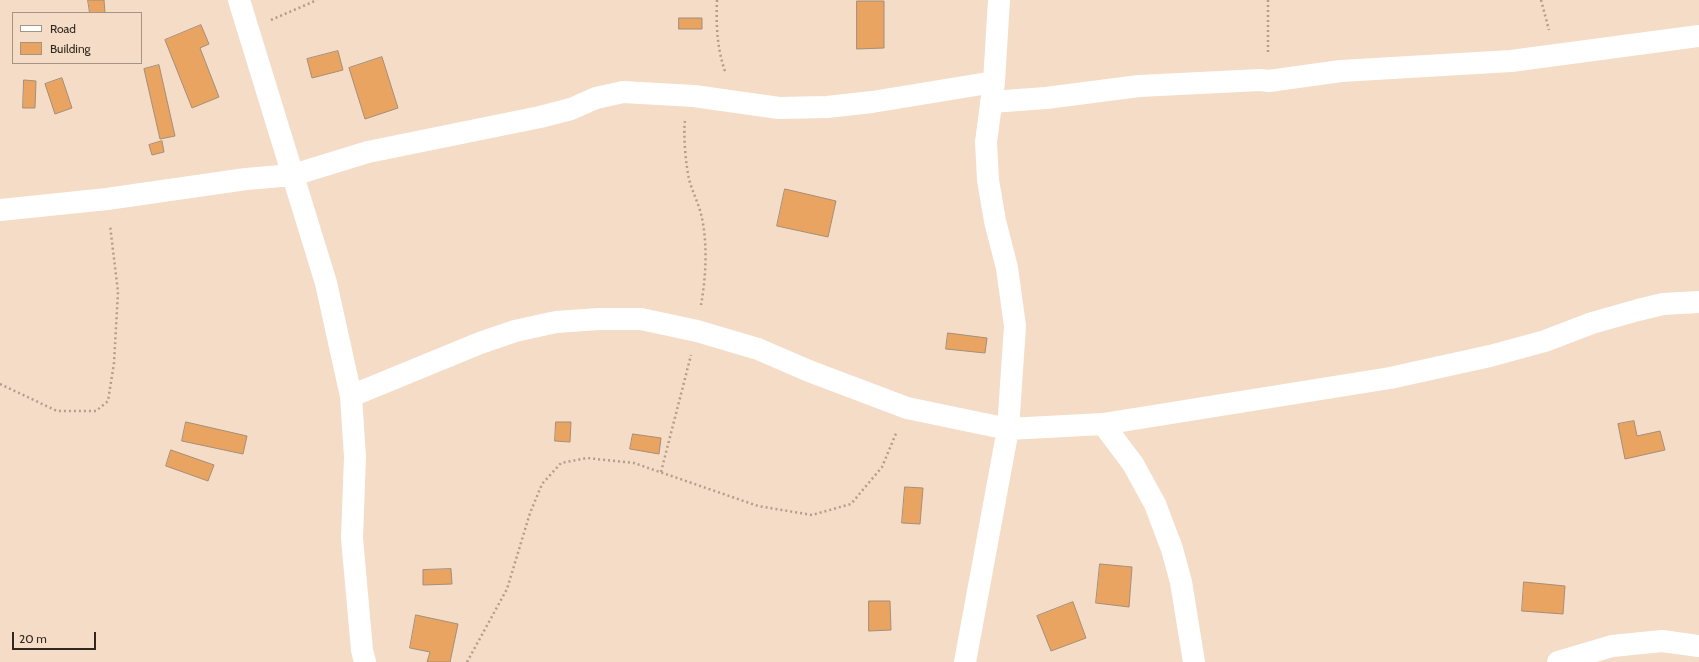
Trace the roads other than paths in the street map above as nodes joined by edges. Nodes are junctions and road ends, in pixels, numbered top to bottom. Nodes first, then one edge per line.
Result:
1 (239, 0) edge
2 (999, 0) edge
3 (1699, 36) edge
4 (992, 92) junction
5 (293, 175) junction
6 (0, 210) edge
7 (1699, 302) edge
8 (351, 396) junction
9 (1103, 424) junction
10 (1008, 429) junction
11 (1699, 646) edge
12 (365, 662) edge
13 (965, 662) edge
14 (1194, 662) edge
15 (1558, 662) edge

1 - 5 street
2 - 4 street
3 - 4 street
4 - 5 street
4 - 10 street
5 - 6 street
5 - 8 street
7 - 9 street
8 - 10 street
8 - 12 street
9 - 10 street
9 - 14 street
10 - 13 street
11 - 15 street

